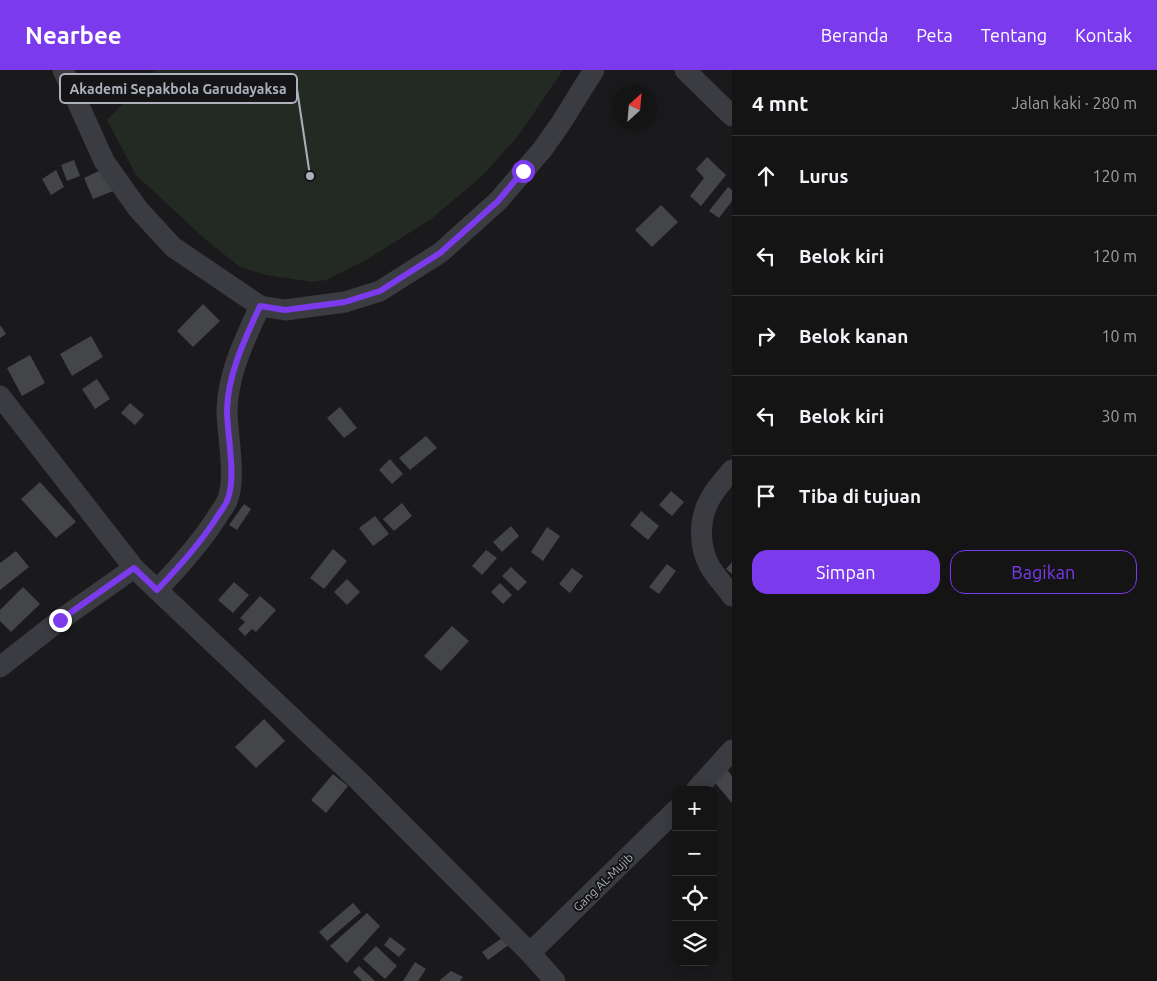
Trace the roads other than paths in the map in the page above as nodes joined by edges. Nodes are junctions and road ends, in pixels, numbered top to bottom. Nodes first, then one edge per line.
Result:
1 (63, 70) edge
2 (594, 70) edge
3 (685, 70) edge
4 (732, 116) edge
5 (260, 306) junction
6 (0, 396) edge
7 (732, 470) edge
8 (134, 568) junction
9 (157, 590) junction
10 (732, 596) edge
11 (0, 667) edge
12 (732, 750) edge
13 (700, 786) edge
14 (672, 814) edge
15 (530, 953) junction
16 (555, 981) edge

1 - 5 street
2 - 5 street
3 - 4 street
5 - 9 street
6 - 8 street
7 - 10 street
8 - 9 street
8 - 11 street
9 - 15 street
12 - 13 street
14 - 15 street, Gang AL-Mujib
15 - 16 street

